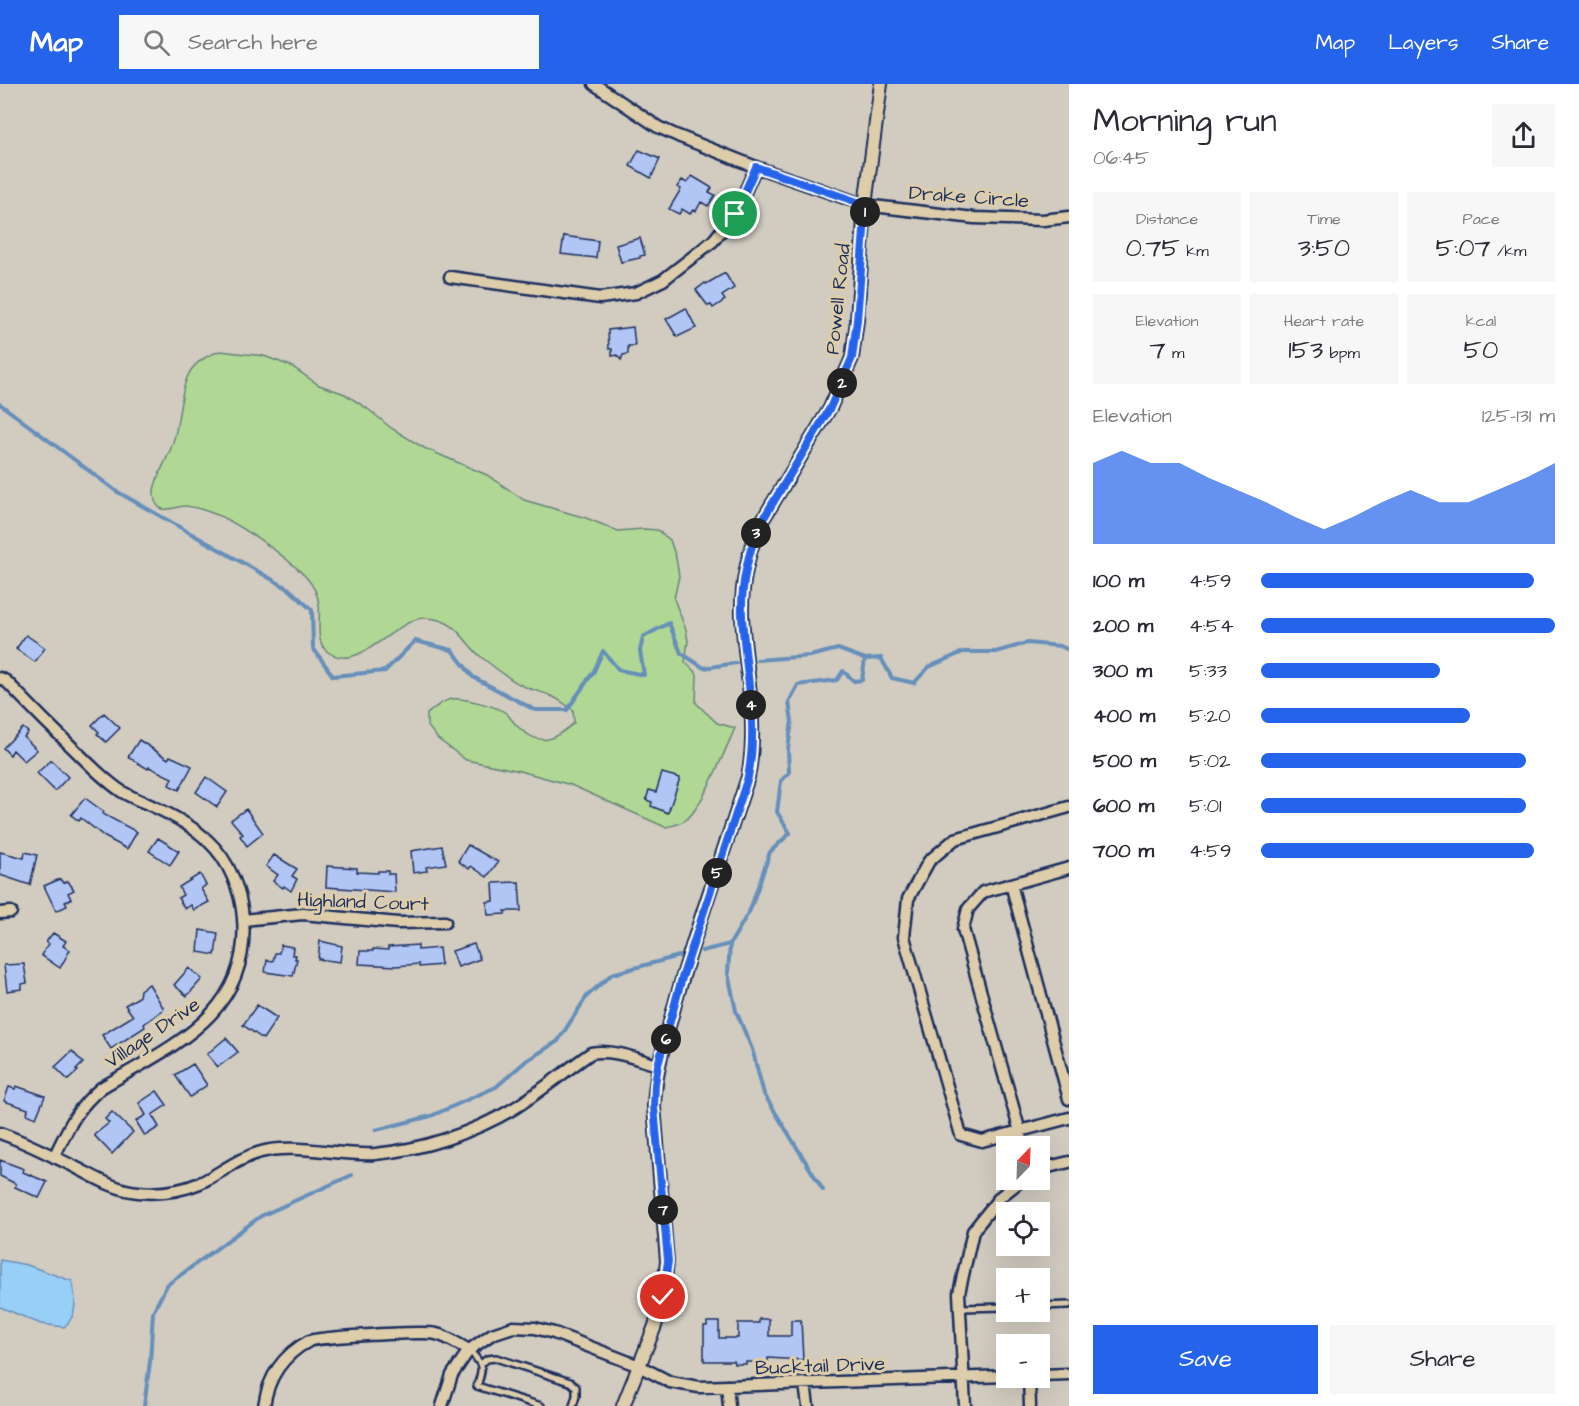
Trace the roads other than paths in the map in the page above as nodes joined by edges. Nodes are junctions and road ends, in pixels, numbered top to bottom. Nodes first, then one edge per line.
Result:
1 (594, 84) edge
2 (881, 84) edge
3 (756, 167) junction
4 (866, 205) junction
5 (1069, 217) edge
6 (450, 277) dead end
7 (0, 678) edge
8 (1069, 807) edge
9 (1069, 868) edge
10 (1011, 884) junction
11 (243, 920) junction
12 (444, 922) dead end
13 (658, 1065) junction
14 (1069, 1099) edge
15 (1069, 1118) edge
16 (1019, 1131) junction
17 (0, 1133) edge
18 (1021, 1136) edge
19 (54, 1156) junction
20 (1069, 1162) edge
21 (1050, 1167) edge
22 (1009, 1190) edge
23 (1069, 1305) edge
24 (1050, 1306) edge
25 (996, 1307) edge
26 (960, 1308) junction
27 (469, 1350) junction
28 (481, 1364) junction
29 (639, 1366) junction
30 (1050, 1374) edge
31 (1069, 1374) edge
32 (996, 1376) edge
33 (964, 1378) junction
34 (805, 1384) junction
35 (727, 1386) junction
36 (1029, 1388) edge
37 (264, 1406) edge
38 (442, 1406) edge
39 (541, 1406) edge
40 (573, 1406) edge
41 (623, 1406) edge
42 (729, 1406) edge
43 (808, 1406) edge
44 (964, 1406) edge
45 (1030, 1406) edge

1 - 3 street, Drake Circle
2 - 4 street, Powell Road
3 - 4 street, Drake Circle
3 - 6 street
4 - 5 street, Drake Circle
4 - 13 street, Powell Road
7 - 11 street, Village Drive
8 - 16 street
9 - 10 street
10 - 14 street
10 - 16 street
11 - 12 street, Highland Court
11 - 19 street, Village Drive
13 - 19 street
13 - 29 street, Powell Road
15 - 16 street
16 - 18 street
17 - 19 street
20 - 21 street
22 - 26 street
23 - 24 lane
25 - 26 lane
26 - 33 street
27 - 28 lane
27 - 29 street, Bucktail Drive
27 - 37 street
27 - 38 street
28 - 39 lane
28 - 40 lane
29 - 35 street, Bucktail Drive
29 - 41 street, Powell Road
30 - 31 street
32 - 33 street, Bucktail Drive
33 - 34 street, Bucktail Drive
33 - 44 street
34 - 35 street, Bucktail Drive
34 - 43 street
35 - 42 street
36 - 45 street

